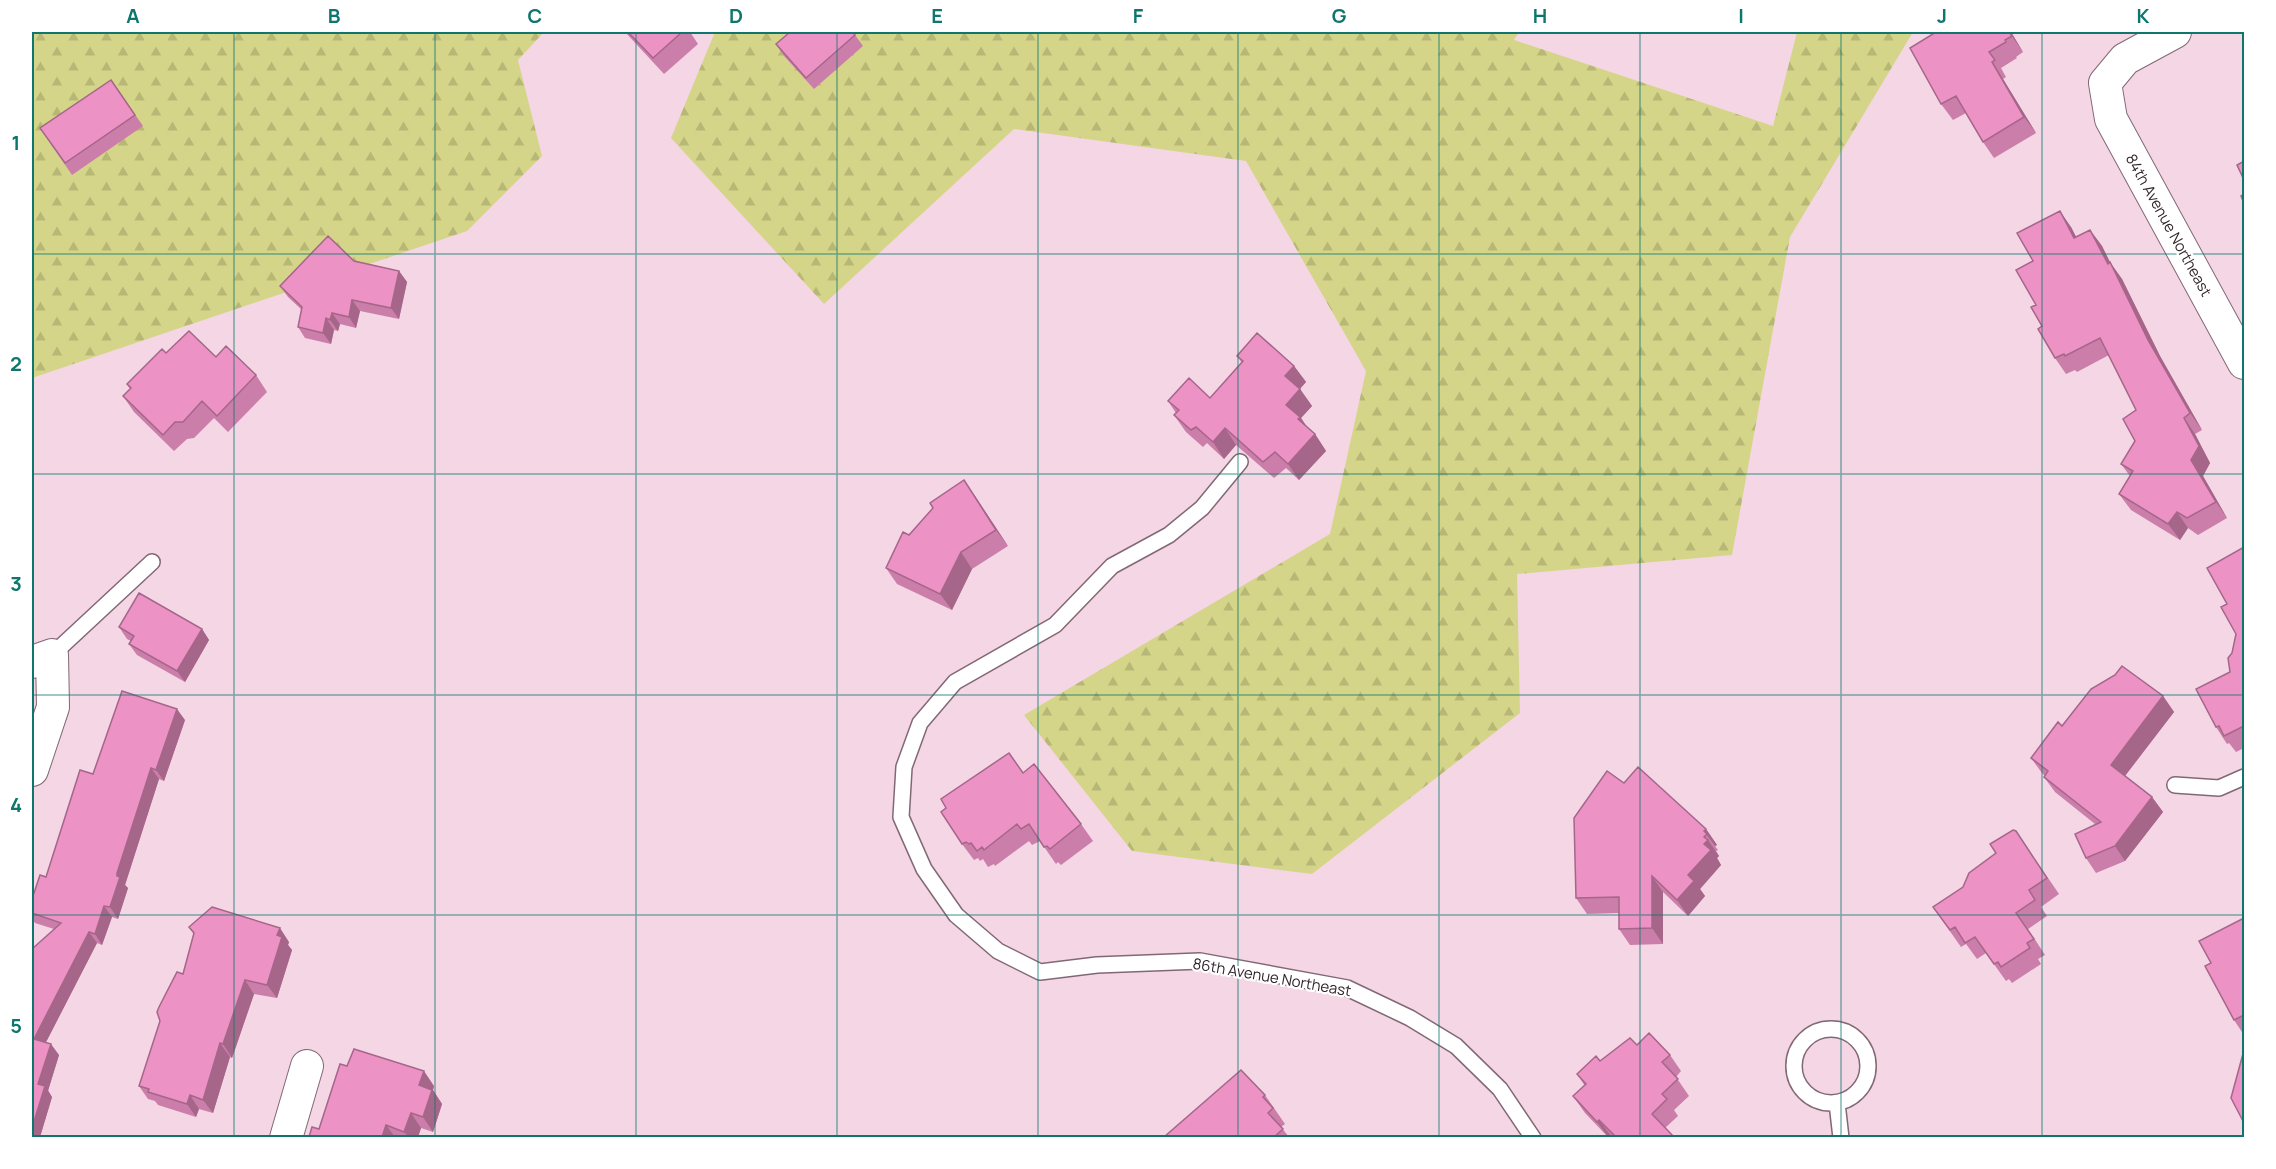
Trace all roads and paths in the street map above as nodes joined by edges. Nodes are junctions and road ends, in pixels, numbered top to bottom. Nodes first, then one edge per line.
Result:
1 (2175, 32) edge
2 (2244, 363) edge
3 (1240, 462) edge
4 (152, 562) dead end
5 (42, 659) edge
6 (32, 770) edge
7 (2244, 777) edge
8 (2175, 785) dead end
9 (307, 1066) dead end
10 (1837, 1103) junction
11 (286, 1137) edge
12 (1533, 1137) edge
13 (1841, 1137) edge

1 - 2 street, 84th Avenue Northeast
3 - 12 lane, 86th Avenue Northeast
4 - 5 lane
5 - 6 street
7 - 8 lane
9 - 11 street
10 - 10 lane
10 - 13 lane

